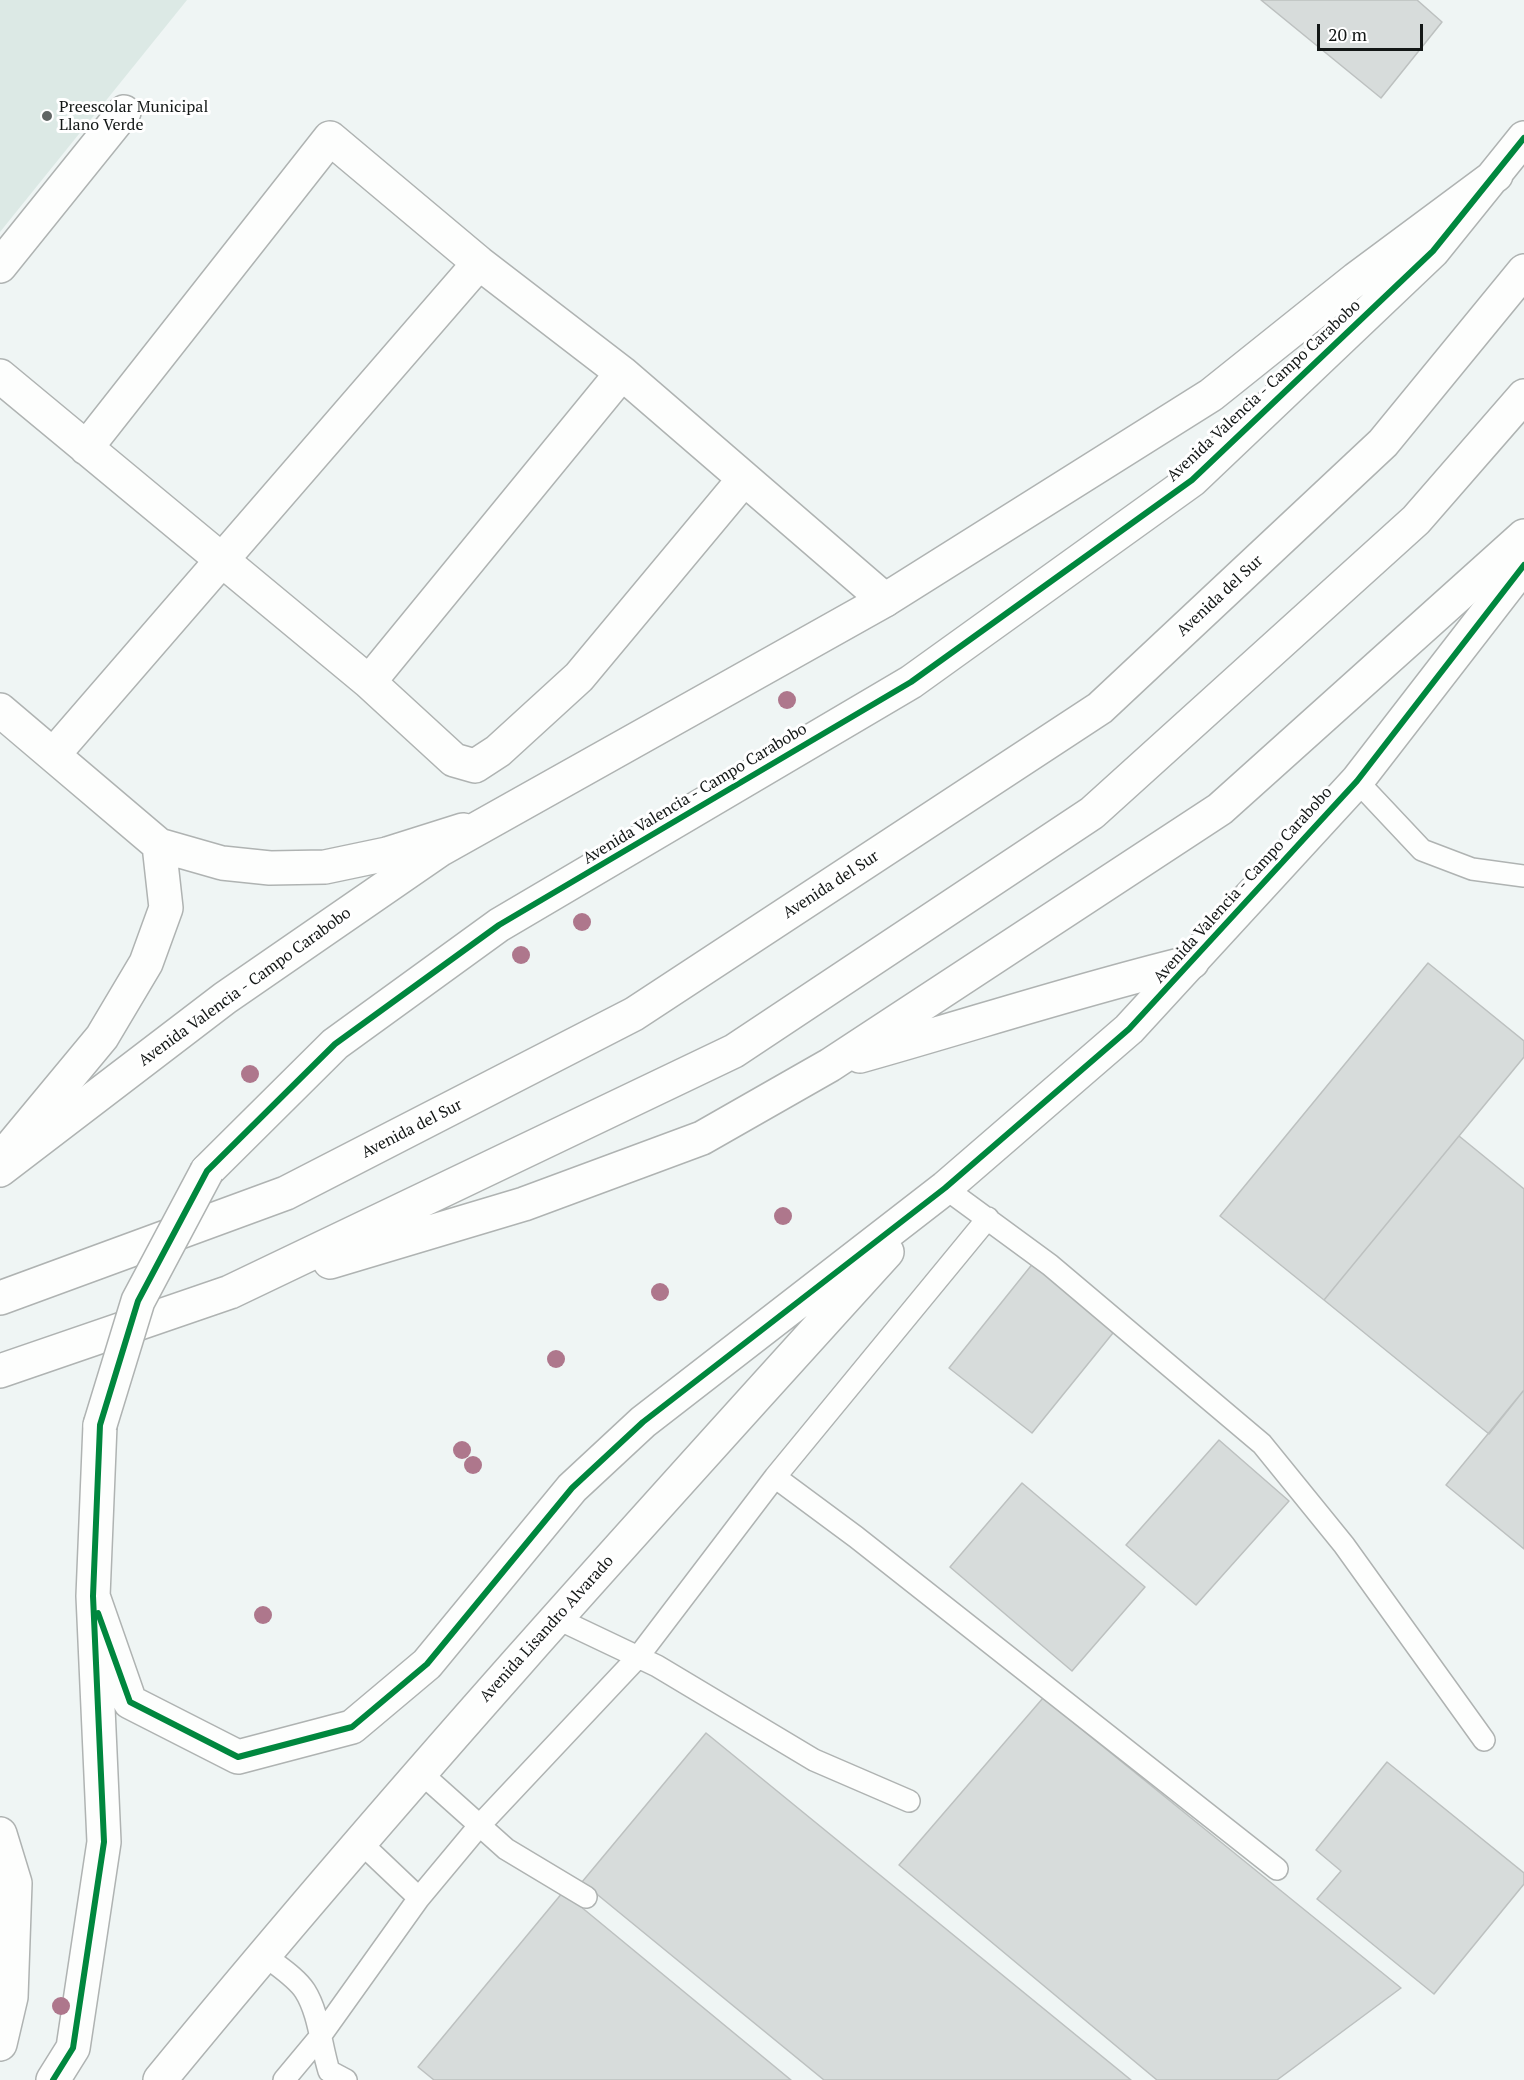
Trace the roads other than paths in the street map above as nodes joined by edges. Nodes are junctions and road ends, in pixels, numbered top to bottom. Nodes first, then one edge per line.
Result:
1 (124, 112) dead end
2 (1524, 138) edge
3 (1496, 174) junction
4 (479, 263) junction
5 (0, 266) edge
6 (1524, 271) edge
7 (622, 373) junction
8 (0, 376) edge
9 (1524, 396) edge
10 (86, 448) junction
11 (744, 479) junction
12 (1524, 536) edge
13 (220, 561) junction
14 (1524, 566) edge
15 (885, 600) junction
16 (369, 682) junction
17 (0, 710) edge
18 (53, 755) junction
19 (1357, 781) junction
20 (489, 822) junction
21 (159, 845) junction
22 (1524, 876) edge
23 (1192, 962) junction
24 (830, 1065) junction
25 (0, 1160) edge
26 (0, 1170) edge
27 (945, 1188) junction
28 (988, 1218) junction
29 (230, 1292) junction
30 (0, 1298) edge
31 (0, 1371) edge
32 (775, 1477) junction
33 (93, 1596) junction
34 (556, 1618) junction
35 (638, 1657) junction
36 (1484, 1740) dead end
37 (420, 1773) junction
38 (909, 1801) dead end
39 (479, 1826) junction
40 (0, 1834) edge
41 (360, 1842) junction
42 (1277, 1869) dead end
43 (419, 1898) junction
44 (586, 1898) dead end
45 (263, 1954) junction
46 (319, 2037) junction
47 (0, 2043) edge
48 (53, 2080) edge
49 (160, 2080) edge
50 (284, 2080) edge
51 (346, 2080) edge

1 - 5 main road
2 - 3 main road, Avenida Valencia - Campo Carabobo
3 - 15 main road, Avenida Valencia - Campo Carabobo
3 - 33 main road, Avenida Valencia - Campo Carabobo, bridge
4 - 7 main road
4 - 10 main road
4 - 13 main road
6 - 30 main road, Avenida del Sur
7 - 11 main road
7 - 16 main road
8 - 10 main road
9 - 29 main road
10 - 13 main road
11 - 15 main road
11 - 16 main road
12 - 24 main road
13 - 16 main road
13 - 18 main road
14 - 19 main road, Avenida Valencia - Campo Carabobo
15 - 20 main road, Avenida Valencia - Campo Carabobo
17 - 18 main road
18 - 21 main road
19 - 22 lane
19 - 23 main road, Avenida Valencia - Campo Carabobo
20 - 21 main road
20 - 26 main road, Avenida Valencia - Campo Carabobo
21 - 25 main road
23 - 24 main road
23 - 27 main road, Avenida Valencia - Campo Carabobo
24 - 29 main road
27 - 28 lane
27 - 33 main road
27 - 34 main road, Avenida Lisandro Alvarado
28 - 32 lane
28 - 36 lane
29 - 31 main road
32 - 35 lane
32 - 42 lane
33 - 48 main road, Avenida Valencia - Campo Carabobo
34 - 35 lane
34 - 37 main road, Avenida Lisandro Alvarado
35 - 38 lane
35 - 39 lane
37 - 39 lane
37 - 41 main road, Avenida Lisandro Alvarado
39 - 43 lane
39 - 44 lane
40 - 47 main road
41 - 43 lane
41 - 45 main road, Avenida Lisandro Alvarado
43 - 46 lane
45 - 46 lane
45 - 49 main road, Avenida Lisandro Alvarado
46 - 50 lane
46 - 51 lane

